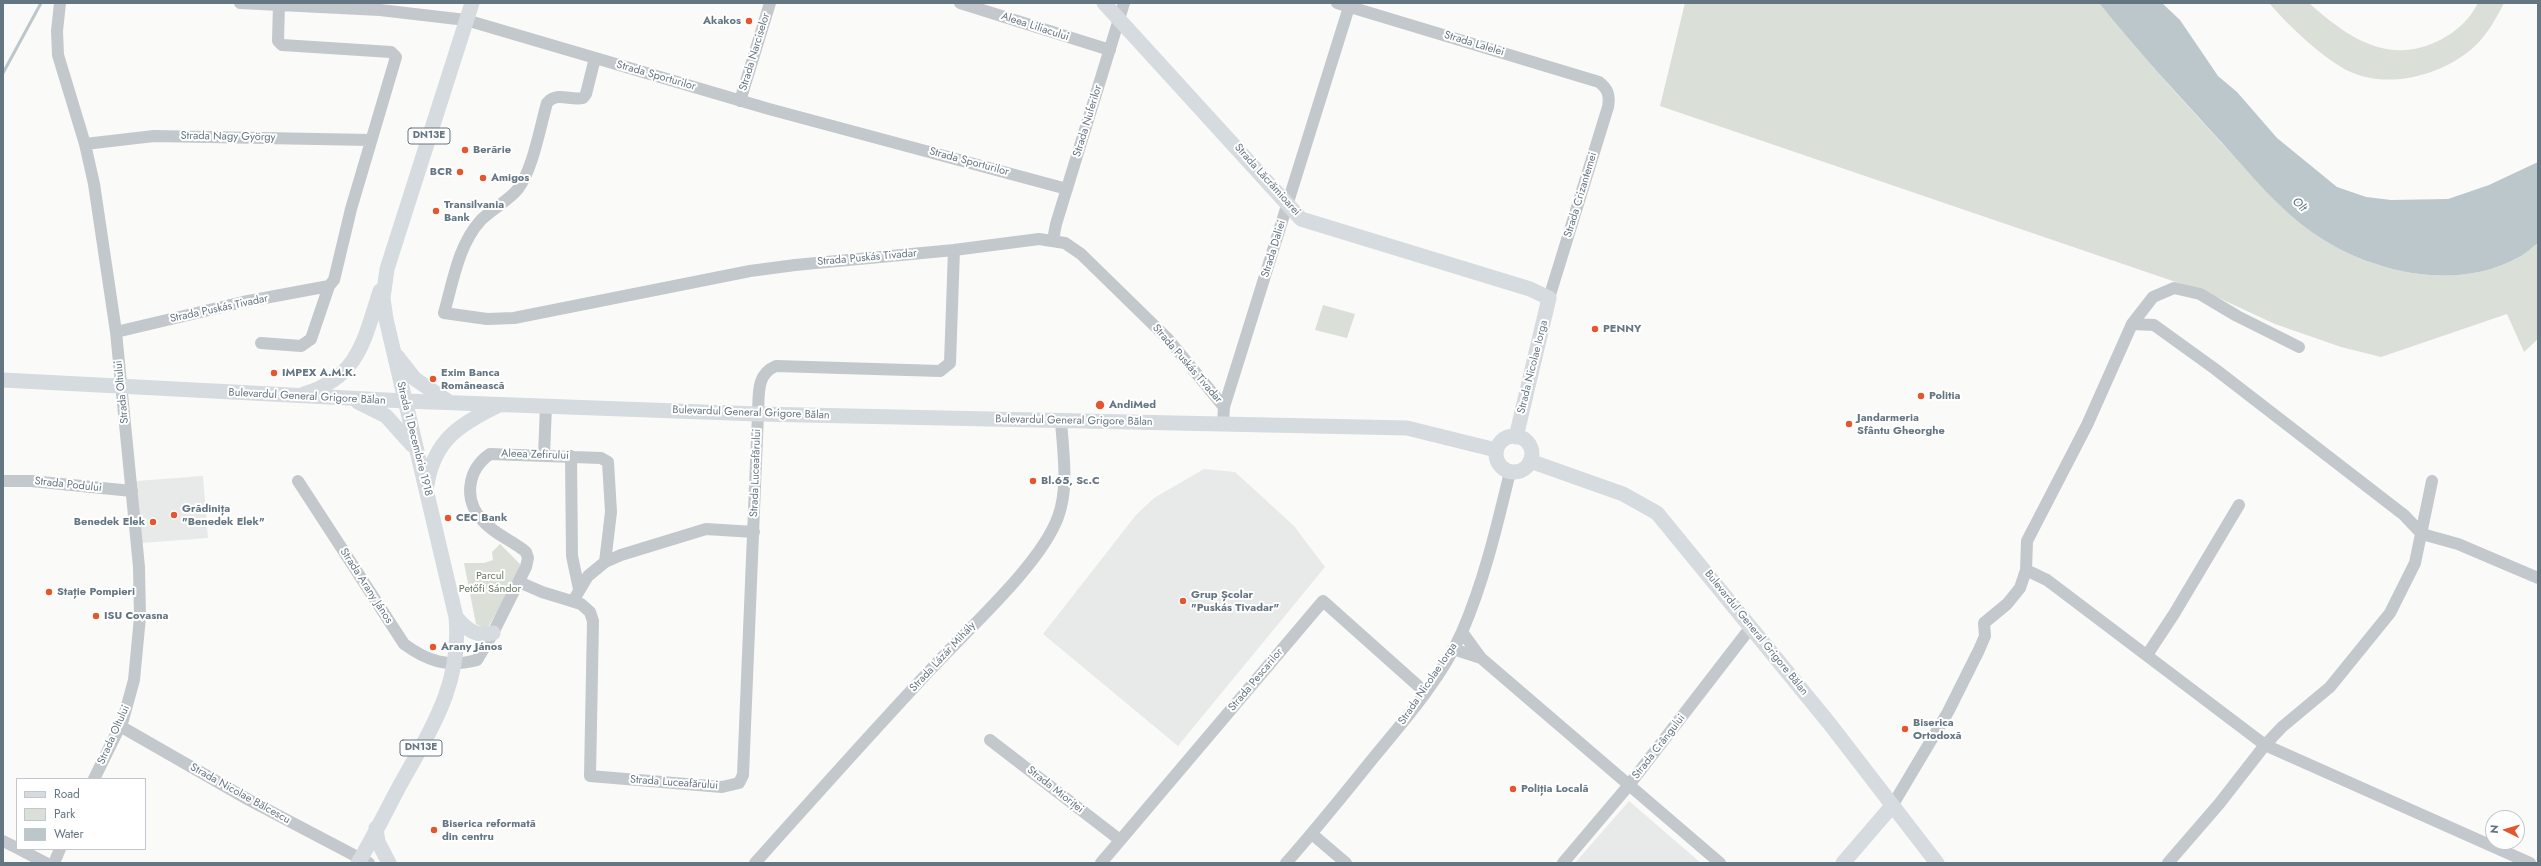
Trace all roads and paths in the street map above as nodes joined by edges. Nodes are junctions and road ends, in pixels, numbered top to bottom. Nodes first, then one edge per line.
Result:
1 (60, 3) edge
2 (240, 3) edge
3 (472, 3) edge
4 (770, 3) edge
5 (960, 3) edge
6 (1104, 3) edge
7 (1124, 3) edge
8 (1337, 3) edge
9 (279, 4) junction
10 (1349, 7) junction
11 (466, 20) junction
12 (1119, 20) junction
13 (1110, 50) junction
14 (595, 58) junction
15 (1608, 92) joint
16 (740, 101) junction
17 (371, 140) junction
18 (85, 144) junction
19 (1067, 189) junction
20 (1288, 205) junction
21 (1053, 240) junction
22 (954, 250) junction
23 (387, 269) junction
24 (326, 287) junction
25 (1550, 298) junction
26 (2132, 324) junction
27 (116, 332) junction
28 (261, 343) dead end
29 (2299, 347) dead end
30 (393, 350) junction
31 (3, 380) edge
32 (122, 387) junction
33 (296, 396) junction
34 (350, 399) junction
35 (405, 401) junction
36 (451, 403) junction
37 (500, 404) junction
38 (546, 406) junction
39 (1224, 407) junction
40 (758, 414) junction
41 (1061, 421) junction
42 (1223, 424) junction
43 (1516, 437) junction
44 (1496, 450) junction
45 (418, 455) junction
46 (544, 455) junction
47 (571, 456) junction
48 (1530, 461) junction
49 (1510, 472) junction
50 (3, 481) edge
51 (298, 481) dead end
52 (2432, 481) dead end
53 (426, 488) junction
54 (132, 491) junction
55 (2239, 506) dead end
56 (754, 532) junction
57 (2422, 534) junction
58 (605, 562) junction
59 (2026, 570) junction
60 (2538, 578) edge
61 (519, 582) junction
62 (579, 589) junction
63 (572, 601) junction
64 (456, 617) junction
65 (1751, 627) junction
66 (1462, 632) junction
67 (494, 633) junction
68 (1453, 649) junction
69 (2147, 656) junction
70 (1481, 658) junction
71 (456, 664) junction
72 (1425, 692) junction
73 (120, 726) junction
74 (990, 740) dead end
75 (2265, 745) junction
76 (94, 778) edge
77 (1629, 785) junction
78 (1892, 806) junction
79 (376, 828) junction
80 (1312, 834) junction
81 (1120, 840) junction
82 (3, 841) edge
83 (16, 847) edge
84 (22, 850) edge
85 (60, 850) edge
86 (362, 862) edge
87 (46, 863) edge
88 (54, 863) edge
89 (389, 863) edge
90 (755, 863) edge
91 (1101, 863) edge
92 (1286, 863) edge
93 (1346, 863) edge
94 (1563, 863) edge
95 (1720, 863) edge
96 (1843, 863) edge
97 (1937, 863) edge
98 (2168, 863) edge
99 (2530, 863) edge

1 - 18 street, Strada Oltului
2 - 9 street, Strada Sporturilor
3 - 11 main road, Strada 1 Decembrie 1918 / DN13E
4 - 16 street, Strada Narciselor
5 - 13 street, Aleea Liliacului
6 - 12 main road, Strada Lăcrămioarei
7 - 12 street, Strada Nuferilor
8 - 10 street, Strada Lalelei
9 - 11 street, Strada Sporturilor
9 - 17 street
10 - 15 street, Strada Lalelei
10 - 20 street, Strada Daliei
11 - 14 street, Strada Sporturilor
11 - 23 main road, Strada 1 Decembrie 1918 / DN13E
12 - 13 street, Strada Nuferilor
12 - 20 main road, Strada Lăcrămioarei
13 - 19 street, Strada Nuferilor
14 - 16 street, Strada Sporturilor
14 - 22 street, Strada Puskás Tivadar
15 - 25 street, Strada Crizantemei
16 - 19 street, Strada Sporturilor
17 - 18 street, Strada Nagy György
17 - 24 street
18 - 27 street, Strada Oltului
19 - 21 street, Strada Nuferilor
20 - 25 main road, Strada Lăcrămioarei
20 - 39 street, Strada Daliei
21 - 22 street, Strada Puskás Tivadar
21 - 39 street, Strada Puskás Tivadar
22 - 40 street, Strada Luceafărului
23 - 30 main road, Strada 1 Decembrie 1918 / DN13E
23 - 33 main road
24 - 27 street, Strada Puskás Tivadar
24 - 28 street
25 - 43 main road, Strada Nicolae Iorga
26 - 29 street
26 - 57 street
26 - 59 street
27 - 32 street, Strada Oltului
30 - 35 main road, Strada 1 Decembrie 1918 / DN13E
30 - 36 main road
31 - 32 main road, Bulevardul General Grigore Bălan
32 - 33 main road, Bulevardul General Grigore Bălan
32 - 54 street, Strada Oltului
33 - 34 main road, Bulevardul General Grigore Bălan
34 - 35 main road, Bulevardul General Grigore Bălan
34 - 45 main road
35 - 36 main road, Bulevardul General Grigore Bălan
35 - 45 main road, Strada 1 Decembrie 1918 / DN13E
36 - 37 main road, Bulevardul General Grigore Bălan
37 - 38 main road, Bulevardul General Grigore Bălan
37 - 53 main road
38 - 40 main road, Bulevardul General Grigore Bălan
38 - 46 street
39 - 42 street, Strada Daliei
40 - 41 main road, Bulevardul General Grigore Bălan
40 - 56 street, Strada Luceafărului
41 - 42 main road, Bulevardul General Grigore Bălan
41 - 90 street, Strada Lázár Mihály
42 - 44 main road, Bulevardul General Grigore Bălan
43 - 44 main road
43 - 48 main road
44 - 49 main road
45 - 53 main road, Strada 1 Decembrie 1918 / DN13E
46 - 47 street, Aleea Zefirului
46 - 61 street, Aleea Zefirului
47 - 58 street, Aleea Zefirului
47 - 62 street
48 - 49 main road
48 - 65 main road, Bulevardul General Grigore Bălan
49 - 66 street, Strada Nicolae Iorga
50 - 54 street, Strada Podului
51 - 71 street, Strada Arany János
52 - 57 street
53 - 64 main road, Strada 1 Decembrie 1918 / DN13E
54 - 73 street, Strada Oltului
55 - 69 street
56 - 58 street, Strada Luceafărului
56 - 63 street, Strada Luceafărului
57 - 60 street
57 - 75 street
58 - 62 street, Strada Luceafărului
59 - 69 street
59 - 78 street
61 - 63 street, Strada Luceafărului
61 - 67 street, Aleea Zefirului
62 - 63 street, Strada Luceafărului
64 - 67 main road
64 - 71 main road, Strada 1 Decembrie 1918 / DN13E
65 - 77 street, Strada Crângului
65 - 78 main road, Bulevardul General Grigore Bălan
66 - 68 street, Strada Nicolae Iorga
66 - 70 street
67 - 71 street, Aleea Zefirului
68 - 70 street
68 - 72 street, Strada Nicolae Iorga
69 - 75 street
70 - 77 street
71 - 79 main road, Strada 1 Decembrie 1918 / DN13E
72 - 80 street, Strada Nicolae Iorga
72 - 81 street, Strada Pescarilor
73 - 76 street, Strada Oltului
73 - 86 street, Strada Nicolae Bălcescu
74 - 81 street, Strada Mioriței
75 - 98 street
75 - 99 street
77 - 94 street, Strada Crângului
77 - 95 street
78 - 96 main road
78 - 97 main road, Bulevardul General Grigore Bălan
79 - 86 main road, Strada 1 Decembrie 1918 / DN13E
79 - 89 main road
80 - 92 street, Strada Nicolae Iorga
80 - 93 street
81 - 91 street, Strada Pescarilor
82 - 83 street
84 - 87 street
85 - 88 street

